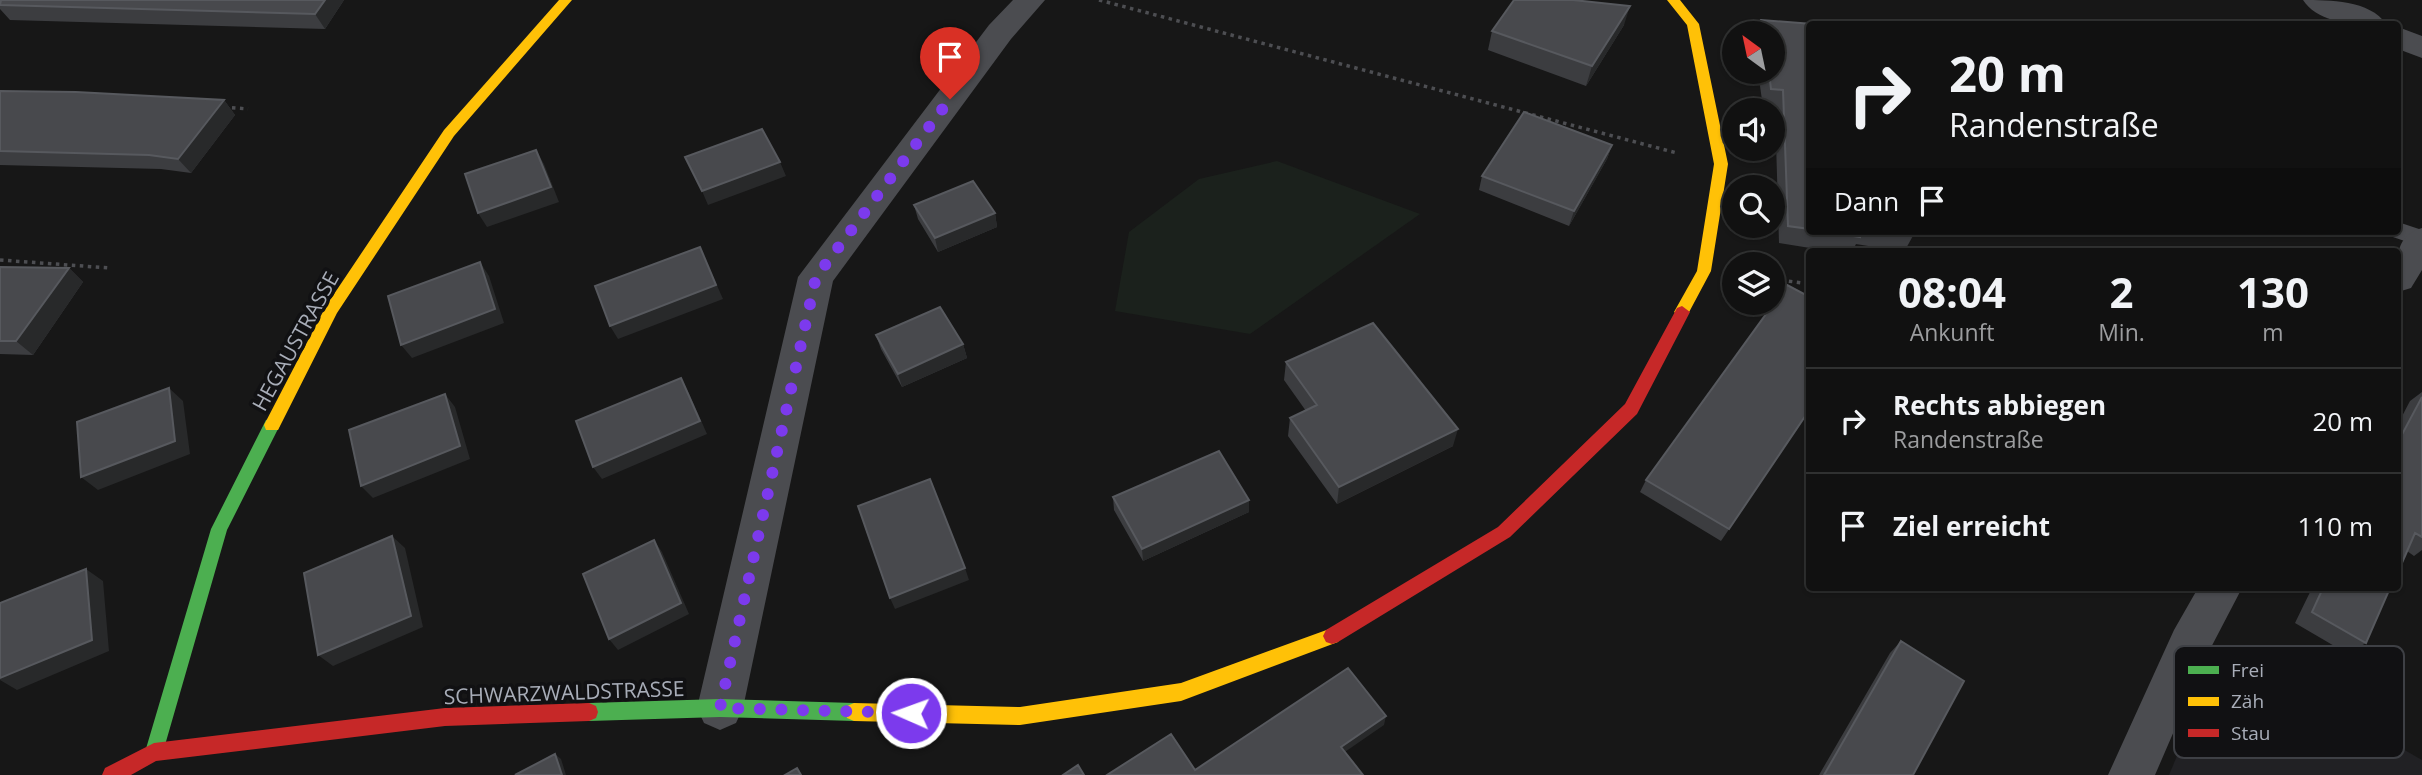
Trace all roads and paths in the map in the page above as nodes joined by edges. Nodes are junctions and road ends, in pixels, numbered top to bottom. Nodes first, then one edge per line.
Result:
1 (566, 0) edge
2 (1030, 0) edge
3 (1099, 0) edge
4 (1674, 0) edge
5 (2318, 0) edge
6 (2364, 21) edge
7 (2401, 38) edge
8 (2422, 48) edge
9 (220, 107) edge
10 (248, 109) dead end
11 (1721, 164) junction
12 (2401, 231) edge
13 (2422, 240) edge
14 (0, 260) edge
15 (110, 268) dead end
16 (2401, 273) edge
17 (1785, 281) edge
18 (1806, 283) edge
19 (2219, 591) edge
20 (2189, 646) edge
21 (2174, 680) edge
22 (720, 708) junction
23 (154, 752) junction
24 (111, 775) edge
25 (2131, 775) edge

1 - 23 street, HEGAUSTRASSE
2 - 22 street
3 - 11 path
4 - 11 street, SCHWARZWALDSTRASSE
5 - 6 street
7 - 8 street
9 - 10 path
11 - 22 street, SCHWARZWALDSTRASSE
12 - 13 lane
13 - 16 street
14 - 15 path
17 - 18 path
19 - 20 street
21 - 25 street
22 - 23 street, SCHWARZWALDSTRASSE
23 - 24 street, SCHWARZWALDSTRASSE

